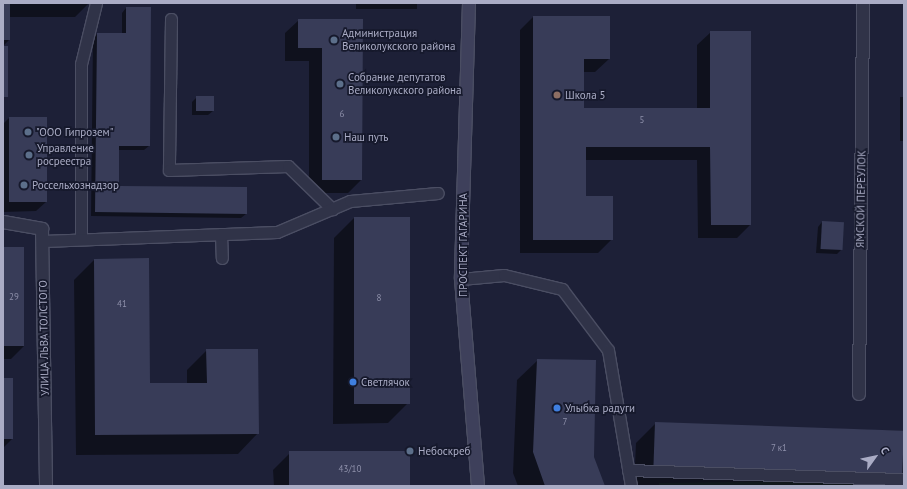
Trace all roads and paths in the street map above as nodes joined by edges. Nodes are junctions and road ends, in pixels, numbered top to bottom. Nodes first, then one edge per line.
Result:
1 (96, 3) edge
2 (469, 3) edge
3 (863, 3) edge
4 (172, 19) dead end
5 (438, 193) dead end
6 (332, 209) junction
7 (3, 222) edge
8 (221, 234) junction
9 (81, 239) junction
10 (43, 241) junction
11 (222, 258) dead end
12 (461, 279) junction
13 (859, 394) dead end
14 (628, 470) junction
15 (904, 480) edge
16 (46, 486) edge
17 (478, 486) edge
18 (631, 486) edge

1 - 9 lane
2 - 12 main road, ПРОСПЕКТ ГАГАРИНА
3 - 13 street, ЯМСКОЙ ПЕРЕУЛОК
4 - 6 lane
5 - 6 lane
6 - 8 lane
7 - 10 street
8 - 9 lane
8 - 11 lane
9 - 10 lane
10 - 16 street, УЛИЦА ЛЬВА ТОЛСТОГО
12 - 14 lane
12 - 17 main road, ПРОСПЕКТ ГАГАРИНА
14 - 15 lane
14 - 18 lane

